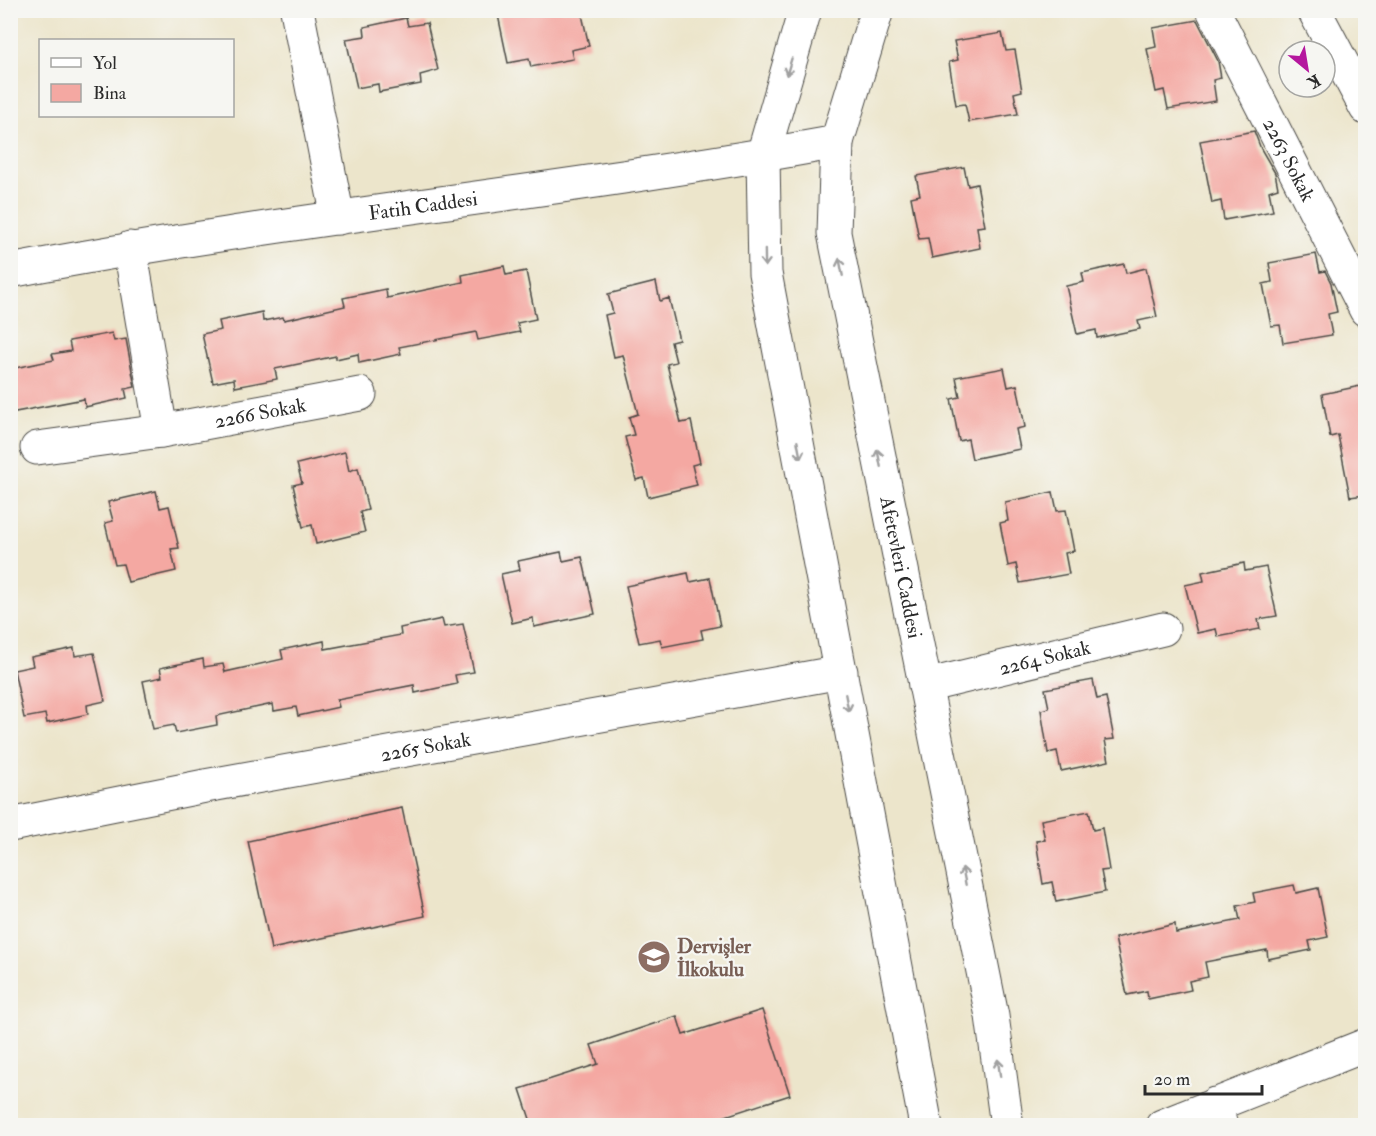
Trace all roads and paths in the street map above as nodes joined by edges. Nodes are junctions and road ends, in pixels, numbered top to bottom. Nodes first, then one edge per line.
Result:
1 (297, 10) edge
2 (806, 10) edge
3 (877, 10) edge
4 (1213, 10) edge
5 (1314, 10) edge
6 (1365, 108) edge
7 (837, 142) junction
8 (764, 155) junction
9 (338, 218) junction
10 (130, 248) junction
11 (10, 271) edge
12 (1365, 310) edge
13 (360, 394) dead end
14 (161, 431) junction
15 (37, 448) dead end
16 (1163, 629) dead end
17 (841, 672) junction
18 (925, 686) junction
19 (10, 825) edge
20 (1365, 1045) edge
21 (1218, 1115) edge
22 (926, 1125) edge
23 (1007, 1125) edge
24 (1162, 1125) edge

1 - 9 street
2 -> 8 street
3 - 7 street, Afetevleri Caddesi
4 - 12 street, 2263 Sokak
5 - 6 street
7 - 8 street, Fatih Caddesi
18 -> 7 street, Afetevleri Caddesi
8 - 9 street, Fatih Caddesi
8 -> 17 street
9 - 10 street, Fatih Caddesi
10 - 11 street, Fatih Caddesi
10 - 14 street
13 - 14 street, 2266 Sokak
14 - 15 street, 2266 Sokak
16 - 18 street, 2264 Sokak
17 - 19 street, 2265 Sokak
17 -> 22 street
23 -> 18 street, Afetevleri Caddesi
20 - 21 street
21 - 24 street

